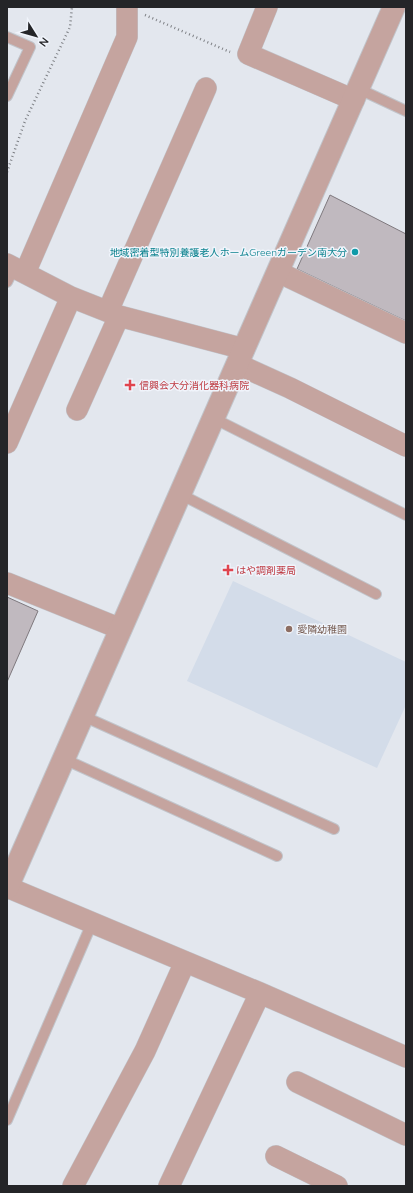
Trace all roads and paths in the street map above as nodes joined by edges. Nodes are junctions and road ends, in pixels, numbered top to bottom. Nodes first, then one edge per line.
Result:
1 (72, 7) edge
2 (127, 7) edge
3 (267, 7) edge
4 (394, 7) edge
5 (7, 37) edge
6 (248, 54) junction
7 (9, 85) edge
8 (206, 88) dead end
9 (356, 94) junction
10 (7, 96) edge
11 (406, 111) edge
12 (7, 172) edge
13 (13, 272) edge
14 (278, 272) junction
15 (71, 297) junction
16 (114, 314) junction
17 (406, 333) edge
18 (240, 357) junction
19 (77, 410) dead end
20 (214, 418) junction
21 (7, 443) edge
22 (406, 446) edge
23 (180, 494) junction
24 (406, 514) edge
25 (7, 582) edge
26 (376, 594) dead end
27 (121, 629) junction
28 (82, 716) junction
29 (64, 759) junction
30 (334, 829) dead end
31 (277, 856) dead end
32 (7, 887) edge
33 (92, 923) junction
34 (185, 962) junction
35 (260, 993) junction
36 (406, 1057) edge
37 (297, 1082) dead end
38 (7, 1120) edge
39 (406, 1136) edge
40 (276, 1156) dead end
41 (72, 1186) edge
42 (169, 1186) edge
43 (337, 1186) edge

1 - 12 path
2 - 6 path
2 - 13 street
3 - 6 street
4 - 9 street
5 - 7 lane
6 - 9 street
7 - 10 lane
8 - 16 street
9 - 11 lane
9 - 14 street
13 - 15 street
14 - 17 street
14 - 18 street
15 - 16 street
15 - 21 street
16 - 18 street
16 - 19 street
18 - 20 street
18 - 22 street
20 - 23 street
20 - 24 lane
23 - 26 lane
23 - 27 street
25 - 27 street
27 - 28 street
28 - 29 street
28 - 30 lane
29 - 31 lane
29 - 32 street
32 - 33 street
33 - 34 street
33 - 38 lane
34 - 35 street
34 - 41 street
35 - 36 street
35 - 42 street
37 - 39 street
40 - 43 street

